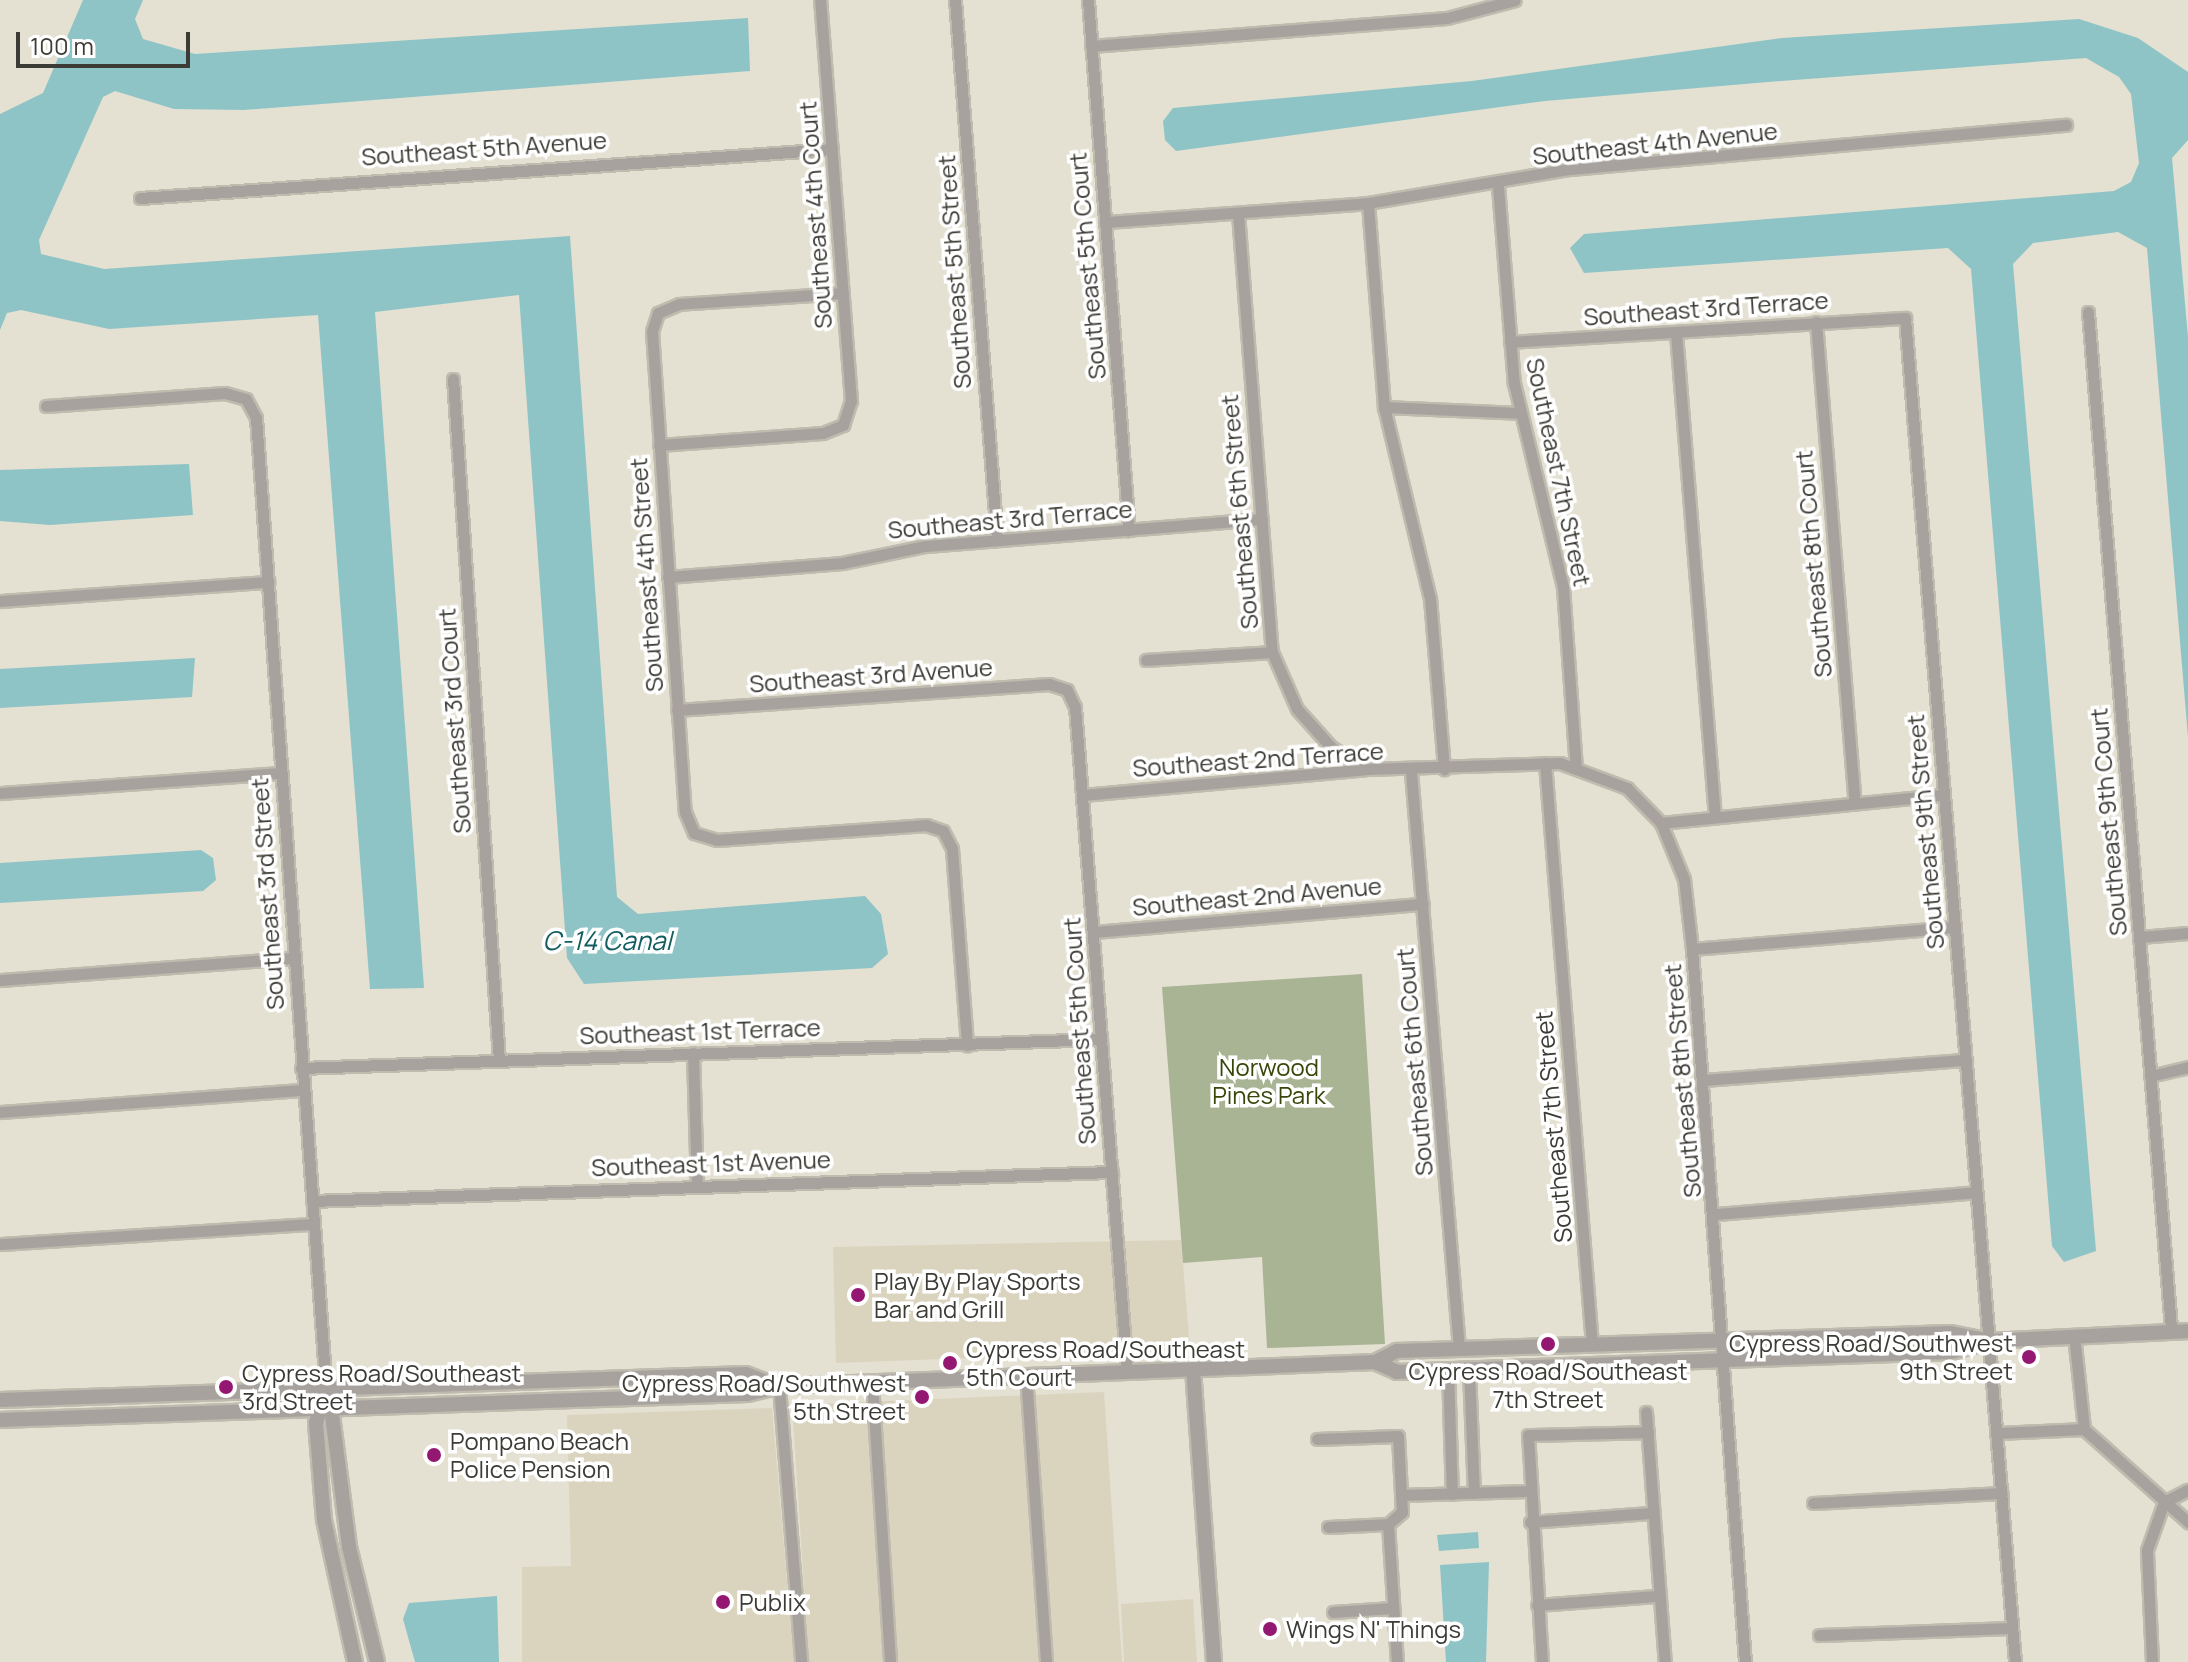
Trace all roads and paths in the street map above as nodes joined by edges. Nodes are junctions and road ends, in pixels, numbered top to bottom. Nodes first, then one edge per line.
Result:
1 (820, 0) edge
2 (955, 0) edge
3 (1088, 0) edge
4 (1515, 0) edge
5 (1091, 46) junction
6 (2066, 125) dead end
7 (832, 149) junction
8 (1498, 186) junction
9 (140, 198) dead end
10 (1368, 203) junction
11 (1238, 213) junction
12 (1105, 222) junction
13 (843, 293) junction
14 (2088, 312) dead end
15 (1905, 318) joint
16 (1816, 322) junction
17 (1676, 333) junction
18 (1510, 342) junction
19 (453, 379) dead end
20 (46, 406) dead end
21 (1384, 407) junction
22 (1519, 413) junction
23 (659, 445) junction
24 (1262, 519) junction
25 (1129, 530) junction
26 (997, 540) junction
27 (668, 577) junction
28 (268, 582) junction
29 (0, 601) edge
30 (1272, 652) junction
31 (1146, 660) dead end
32 (1067, 690) joint
33 (677, 710) junction
34 (1545, 763) junction
35 (1576, 767) junction
36 (1366, 769) junction
37 (1444, 769) junction
38 (1411, 772) junction
39 (281, 773) junction
40 (0, 793) edge
41 (1083, 795) junction
42 (1943, 795) junction
43 (1855, 802) junction
44 (1715, 815) junction
45 (1661, 823) junction
46 (1423, 904) junction
47 (1955, 927) junction
48 (1094, 932) junction
49 (2188, 933) edge
50 (2140, 937) junction
51 (1692, 949) junction
52 (293, 958) junction
53 (0, 980) edge
54 (1101, 1039) junction
55 (967, 1045) junction
56 (693, 1053) junction
57 (499, 1060) junction
58 (1966, 1060) junction
59 (2188, 1067) edge
60 (301, 1068) junction
61 (2150, 1076) junction
62 (1704, 1080) junction
63 (302, 1090) junction
64 (0, 1112) edge
65 (1112, 1172) junction
66 (697, 1185) junction
67 (1976, 1192) junction
68 (312, 1201) junction
69 (1716, 1214) junction
70 (313, 1224) junction
71 (0, 1244) edge
72 (2188, 1321) edge
73 (2171, 1328) junction
74 (2188, 1331) edge
75 (2074, 1335) junction
76 (1722, 1341) junction
77 (1991, 1341) junction
78 (1592, 1345) junction
79 (1459, 1349) junction
80 (1721, 1361) junction
81 (1375, 1362) junction
82 (1193, 1369) junction
83 (1448, 1370) junction
84 (1469, 1370) junction
85 (1127, 1371) junction
86 (1026, 1375) junction
87 (872, 1382) junction
88 (779, 1386) junction
89 (326, 1389) junction
90 (0, 1400) edge
91 (326, 1409) junction
92 (1646, 1412) dead end
93 (0, 1420) edge
94 (2084, 1429) junction
95 (1648, 1432) junction
96 (1998, 1433) junction
97 (1317, 1439) dead end
98 (2188, 1490) edge
99 (1528, 1491) junction
100 (1474, 1493) junction
101 (2002, 1493) junction
102 (1452, 1494) junction
103 (1401, 1495) junction
104 (2164, 1502) junction
105 (1813, 1503) dead end
106 (1650, 1513) junction
107 (1530, 1522) junction
108 (2188, 1522) edge
109 (1388, 1524) junction
110 (1328, 1527) dead end
111 (1656, 1596) junction
112 (1537, 1605) junction
113 (1392, 1608) junction
114 (1333, 1612) dead end
115 (2012, 1628) junction
116 (1819, 1635) dead end
117 (355, 1662) edge
118 (377, 1662) edge
119 (801, 1662) edge
120 (890, 1662) edge
121 (1046, 1662) edge
122 (1214, 1662) edge
123 (1397, 1662) edge
124 (1542, 1662) edge
125 (1665, 1662) edge
126 (1745, 1662) edge
127 (2015, 1662) edge
128 (2152, 1662) edge

1 - 7 street, Southeast 4th Court
2 - 26 street, Southeast 5th Street
3 - 5 street, Southeast 5th Court
4 - 5 street
5 - 12 street, Southeast 5th Court
6 - 8 street, Southeast 4th Avenue
7 - 9 street, Southeast 5th Avenue
7 - 13 street, Southeast 4th Court
8 - 10 street, Southeast 4th Avenue
8 - 18 street, Southeast 7th Street
10 - 11 street, Southeast 4th Avenue
10 - 21 street
11 - 12 street, Southeast 4th Avenue
11 - 24 street, Southeast 6th Street
12 - 25 street, Southeast 5th Court
13 - 23 street, Southeast 4th Court
13 - 23 street, Southeast 4th Street
14 - 50 street, Southeast 9th Court
15 - 16 street, Southeast 3rd Terrace
15 - 42 street, Southeast 9th Street
16 - 17 street, Southeast 3rd Terrace
16 - 43 street, Southeast 8th Court
17 - 18 street, Southeast 3rd Terrace
17 - 44 street
18 - 22 street, Southeast 7th Street
19 - 57 street, Southeast 3rd Court
20 - 28 street, Southeast 3rd Street
21 - 22 street
21 - 37 street
22 - 35 street, Southeast 7th Street
23 - 27 street, Southeast 4th Street
24 - 25 street, Southeast 3rd Terrace
24 - 30 street, Southeast 6th Street
25 - 26 street, Southeast 3rd Terrace
26 - 27 street, Southeast 3rd Terrace
27 - 33 street, Southeast 4th Street
28 - 29 street
28 - 39 street, Southeast 3rd Street
30 - 31 street
30 - 36 street, Southeast 6th Street
32 - 33 street, Southeast 3rd Avenue
32 - 41 street, Southeast 5th Court
33 - 55 street, Southeast 4th Street
34 - 35 street, Southeast 2nd Terrace
34 - 37 street, Southeast 2nd Terrace
34 - 78 street, Southeast 7th Street
35 - 45 street, Southeast 2nd Terrace
36 - 38 street, Southeast 2nd Terrace
36 - 41 street, Southeast 2nd Terrace
37 - 38 street, Southeast 2nd Terrace
38 - 46 street, Southeast 6th Court
39 - 40 street
39 - 52 street, Southeast 3rd Street
41 - 48 street, Southeast 5th Court
42 - 43 street
42 - 47 street, Southeast 9th Street
43 - 44 street
44 - 45 street
45 - 51 street, Southeast 8th Street
46 - 48 street, Southeast 2nd Avenue
46 - 79 street, Southeast 6th Court
47 - 51 street
47 - 58 street, Southeast 9th Street
48 - 54 street, Southeast 5th Court
49 - 50 street
50 - 61 street, Southeast 9th Court
51 - 62 street, Southeast 8th Street
52 - 53 street
52 - 60 street, Southeast 3rd Street
54 - 55 street, Southeast 1st Terrace
54 - 65 street, Southeast 5th Court
55 - 56 street, Southeast 1st Terrace
56 - 57 street, Southeast 1st Terrace
56 - 66 street
57 - 60 street, Southeast 1st Terrace
58 - 62 street
58 - 67 street, Southeast 9th Street
59 - 61 street
60 - 63 street, Southeast 3rd Street
61 - 73 street, Southeast 9th Court
62 - 69 street, Southeast 8th Street
63 - 64 street
63 - 68 street, Southeast 3rd Street
65 - 66 street, Southeast 1st Avenue
65 - 85 street, Southeast 5th Court
66 - 68 street, Southeast 1st Avenue
67 - 69 street
67 - 77 street, Southeast 9th Street
68 - 70 street, Southeast 3rd Street
69 - 76 street, Southeast 8th Street
70 - 71 street
70 - 89 street, Southeast 3rd Street
72 - 73 street
73 - 74 street
73 - 75 street
75 - 77 street
75 - 94 street
76 - 77 street
76 - 78 street
76 - 80 street, Southeast 8th Street
77 - 80 street
77 - 96 street, Southeast 9th Street
78 - 79 street
79 - 81 street
80 - 84 street
80 - 126 street, Southeast 8th Street
81 - 82 street
81 - 83 street
82 - 85 street
82 - 122 street
83 - 84 street
83 - 102 street
84 - 100 street
85 - 86 street
86 - 87 street
86 - 121 street
87 - 88 street
87 - 120 street
88 - 89 street
88 - 91 street
88 - 119 street
89 - 90 street
89 - 91 street
91 - 93 street
91 - 117 street
91 - 118 street
92 - 95 street
94 - 96 street
94 - 104 street
95 - 99 street
95 - 106 street
96 - 101 street, Southeast 9th Street
97 - 103 street
98 - 104 street
99 - 100 street
99 - 107 street
100 - 102 street
101 - 105 street
101 - 115 street, Southeast 9th Street
102 - 103 street
103 - 109 street
104 - 108 street
104 - 128 street
106 - 107 street
106 - 111 street
107 - 112 street
109 - 110 street
109 - 113 street
111 - 112 street
111 - 125 street
112 - 124 street
113 - 114 street
113 - 123 street
115 - 116 street
115 - 127 street, Southeast 9th Street

